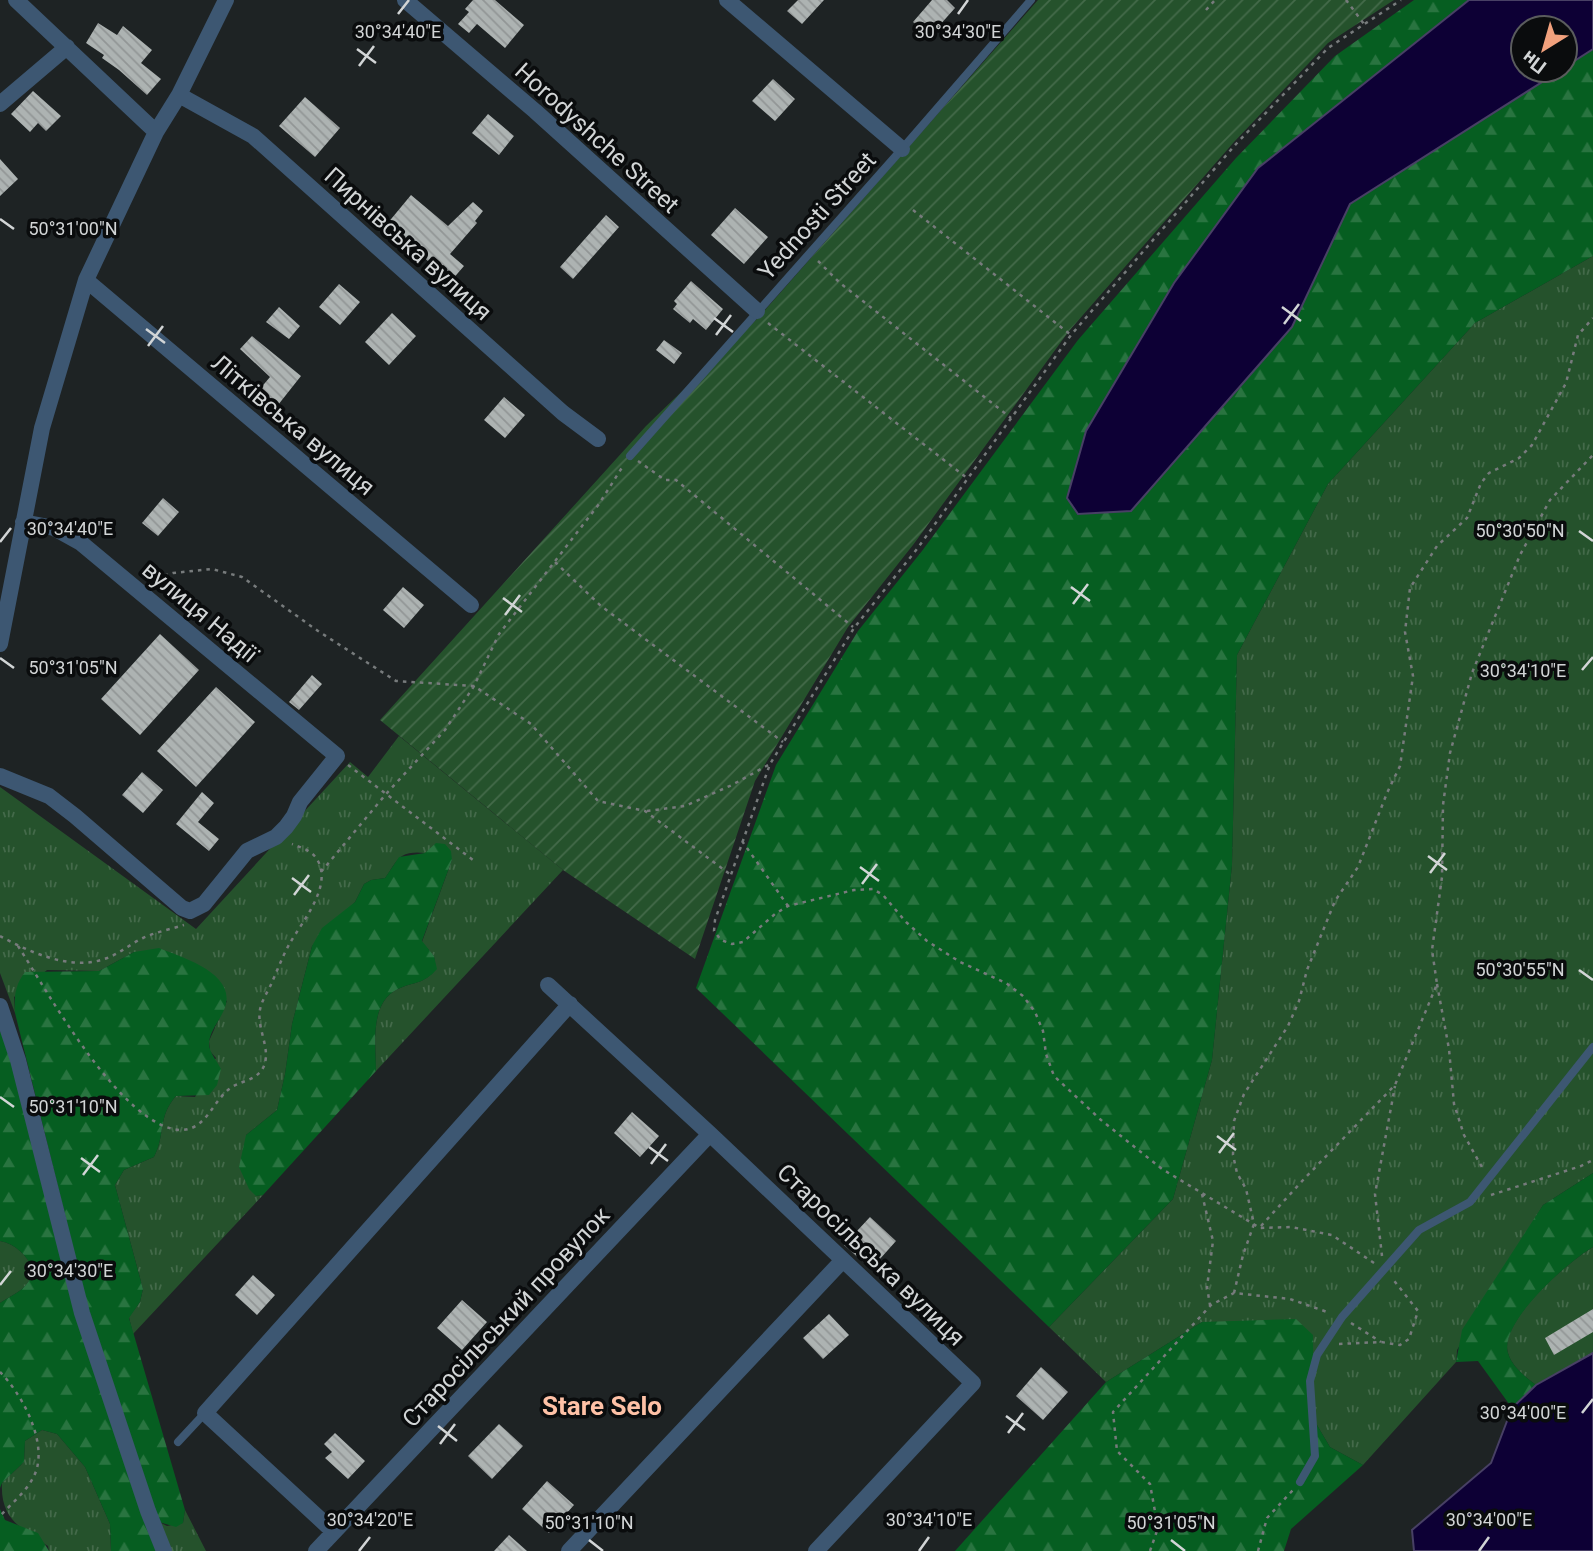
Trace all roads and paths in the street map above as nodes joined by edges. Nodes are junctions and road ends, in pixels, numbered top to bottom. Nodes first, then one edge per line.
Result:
1 (16, 0) edge
2 (226, 0) edge
3 (405, 0) edge
4 (727, 0) edge
5 (1031, 0) edge
6 (1214, 0) edge
7 (1346, 0) edge
8 (1401, 0) edge
9 (1206, 10) dead end
10 (1364, 24) junction
11 (66, 47) junction
12 (179, 95) junction
13 (0, 104) edge
14 (156, 132) junction
15 (902, 149) junction
16 (913, 211) dead end
17 (810, 253) junction
18 (86, 280) junction
19 (756, 312) junction
20 (1593, 318) edge
21 (1071, 335) junction
22 (1011, 418) junction
23 (598, 439) dead end
24 (1593, 455) edge
25 (630, 456) junction
26 (967, 478) junction
27 (23, 522) junction
28 (555, 562) junction
29 (131, 584) junction
30 (471, 605) dead end
31 (2, 617) edge
32 (854, 628) junction
33 (0, 644) edge
34 (474, 686) junction
35 (783, 743) junction
36 (337, 756) junction
37 (770, 764) junction
38 (0, 776) edge
39 (386, 793) junction
40 (645, 811) junction
41 (276, 837) junction
42 (743, 841) junction
43 (473, 860) dead end
44 (321, 872) junction
45 (731, 875) junction
46 (788, 906) junction
47 (189, 917) junction
48 (0, 936) edge
49 (19, 946) junction
50 (1437, 984) junction
51 (548, 985) dead end
52 (570, 1004) junction
53 (0, 1006) edge
54 (1593, 1047) edge
55 (1395, 1085) junction
56 (710, 1134) junction
57 (1593, 1160) edge
58 (1489, 1178) junction
59 (1202, 1194) junction
60 (1471, 1202) junction
61 (1254, 1223) junction
62 (1260, 1228) junction
63 (843, 1260) junction
64 (1384, 1269) junction
65 (1234, 1293) junction
66 (1211, 1305) junction
67 (1342, 1317) junction
68 (1381, 1342) junction
69 (1317, 1355) junction
70 (0, 1372) edge
71 (205, 1413) junction
72 (178, 1442) dead end
73 (1300, 1482) joint
74 (0, 1516) edge
75 (334, 1532) junction
76 (164, 1551) edge
77 (316, 1551) edge
78 (569, 1551) edge
79 (816, 1551) edge
80 (1150, 1551) edge
81 (1258, 1551) edge

1 - 11 street
2 - 12 street
3 - 19 street, Horodyshche Street
4 - 15 street
5 - 15 lane, Yednosti Street
6 - 9 path
7 - 10 path
8 - 10 path
10 - 21 path
11 - 13 street
11 - 14 street
12 - 14 street
12 - 23 street, Пирнівська вулиця
14 - 18 street
15 - 17 lane, Yednosti Street
16 - 21 path
17 - 19 lane, Yednosti Street
17 - 22 path
18 - 27 street
18 - 30 street, Літківська вулиця
19 - 25 lane, Yednosti Street
19 - 26 path
20 - 61 path
21 - 22 path
22 - 26 path
24 - 50 path
25 - 28 path
25 - 32 path
26 - 32 path
27 - 29 street, вулиця Надії
27 - 31 street
28 - 34 path
28 - 35 path
29 - 34 path
29 - 36 street, вулиця Надії
31 - 33 street
32 - 35 path
34 - 39 path
34 - 40 path
35 - 37 path
36 - 39 path
36 - 41 street
37 - 40 path
37 - 42 path
38 - 47 street
39 - 43 path
39 - 44 path
40 - 45 path
41 - 44 path
41 - 47 street
42 - 45 path
42 - 46 path
44 - 49 path
45 - 46 path
46 - 59 path
47 - 49 path
48 - 49 path
50 - 55 path
50 - 58 path
51 - 52 street, Старосільська вулиця
52 - 56 street, Старосільська вулиця
52 - 71 street
53 - 76 street
54 - 58 lane
55 - 62 path
55 - 64 path
56 - 63 street, Старосільська вулиця
56 - 75 street, Старосільський провулок
57 - 60 path
58 - 60 lane
59 - 61 path
59 - 66 path
60 - 64 lane
61 - 62 path
61 - 65 path
62 - 64 path
63 - 78 street
63 - 79 street, Старосільська вулиця
64 - 67 lane
64 - 68 path
65 - 66 path
65 - 67 path
66 - 80 path
67 - 68 path
67 - 69 lane
68 - 69 path
69 - 73 lane
70 - 74 path
71 - 72 lane
71 - 75 street
73 - 81 path
75 - 77 street, Старосільський провулок

